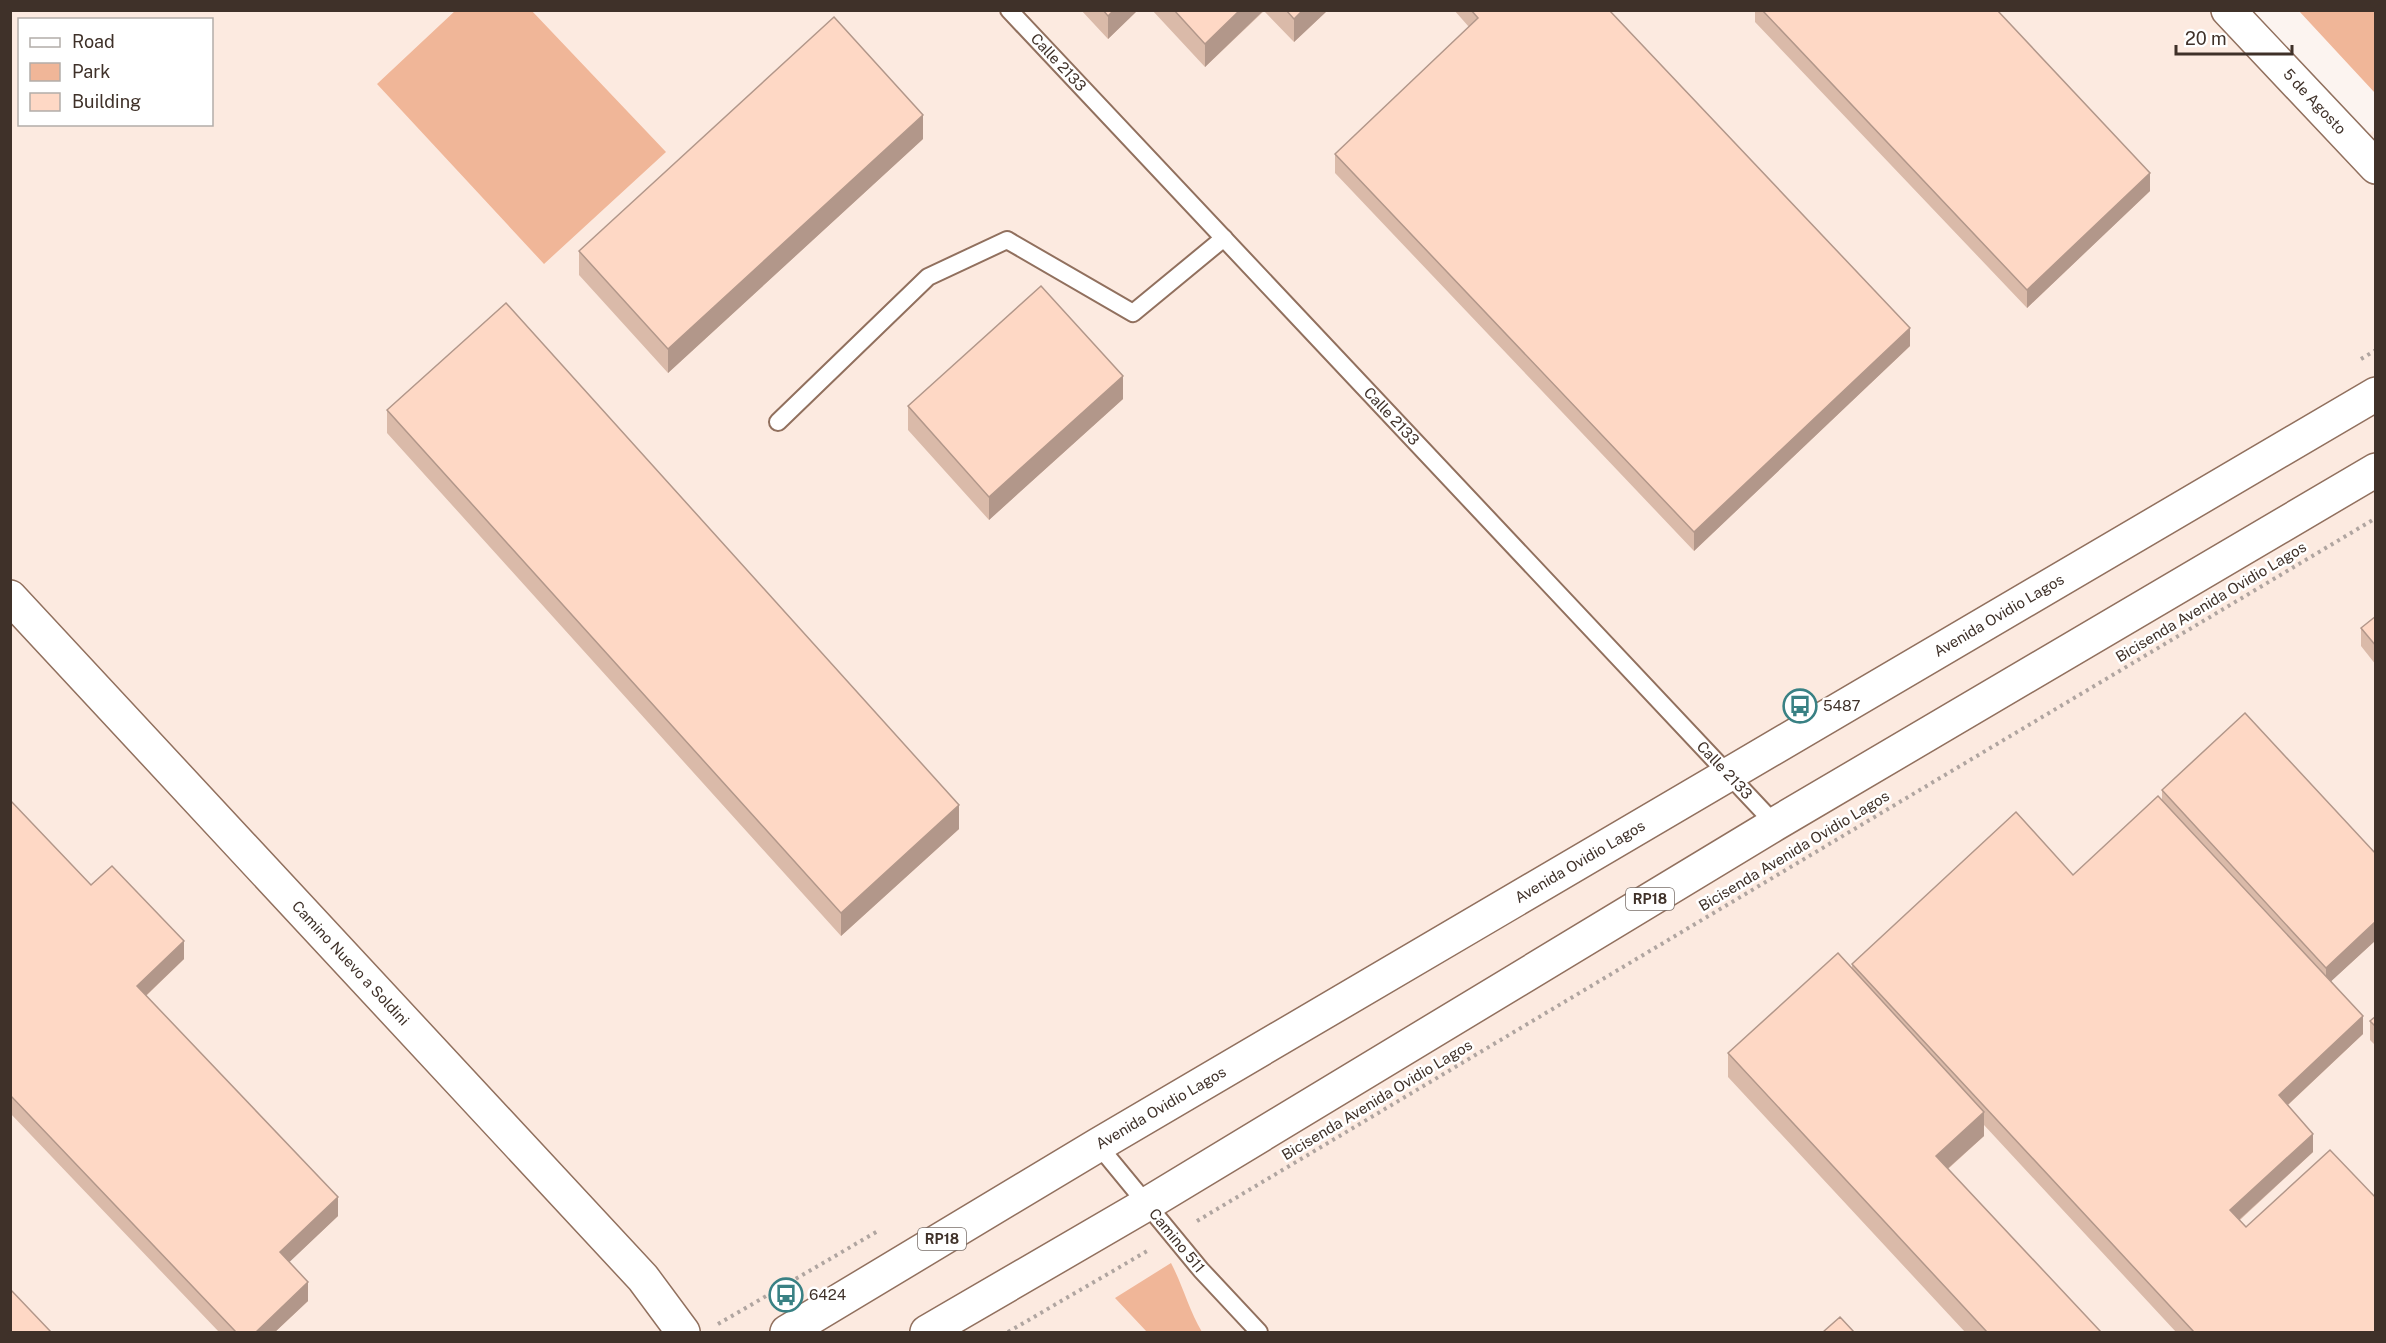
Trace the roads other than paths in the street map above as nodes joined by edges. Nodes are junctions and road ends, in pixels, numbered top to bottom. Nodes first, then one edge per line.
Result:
1 (1009, 10) edge
2 (2228, 10) edge
3 (2376, 167) edge
4 (1224, 238) junction
5 (2376, 394) edge
6 (778, 422) dead end
7 (2376, 470) edge
8 (10, 597) edge
9 (1729, 775) junction
10 (1775, 824) junction
11 (1098, 1145) junction
12 (1147, 1204) junction
13 (683, 1332) edge
14 (787, 1332) edge
15 (927, 1332) edge
16 (1259, 1332) edge

1 - 4 lane, Calle 2133
2 - 3 main road, 5 de Agosto
4 - 6 lane
4 - 9 lane, Calle 2133
5 - 9 main road, Avenida Ovidio Lagos / RP18
7 - 10 main road, RP18
8 - 13 main road, Camino Nuevo a Soldini
9 - 10 lane, Calle 2133
9 - 11 main road, Avenida Ovidio Lagos / RP18
10 - 12 main road, RP18
11 - 12 lane, Camino 511
11 - 14 main road, Avenida Ovidio Lagos / RP18
12 - 15 main road, RP18
12 - 16 lane, Camino 511

